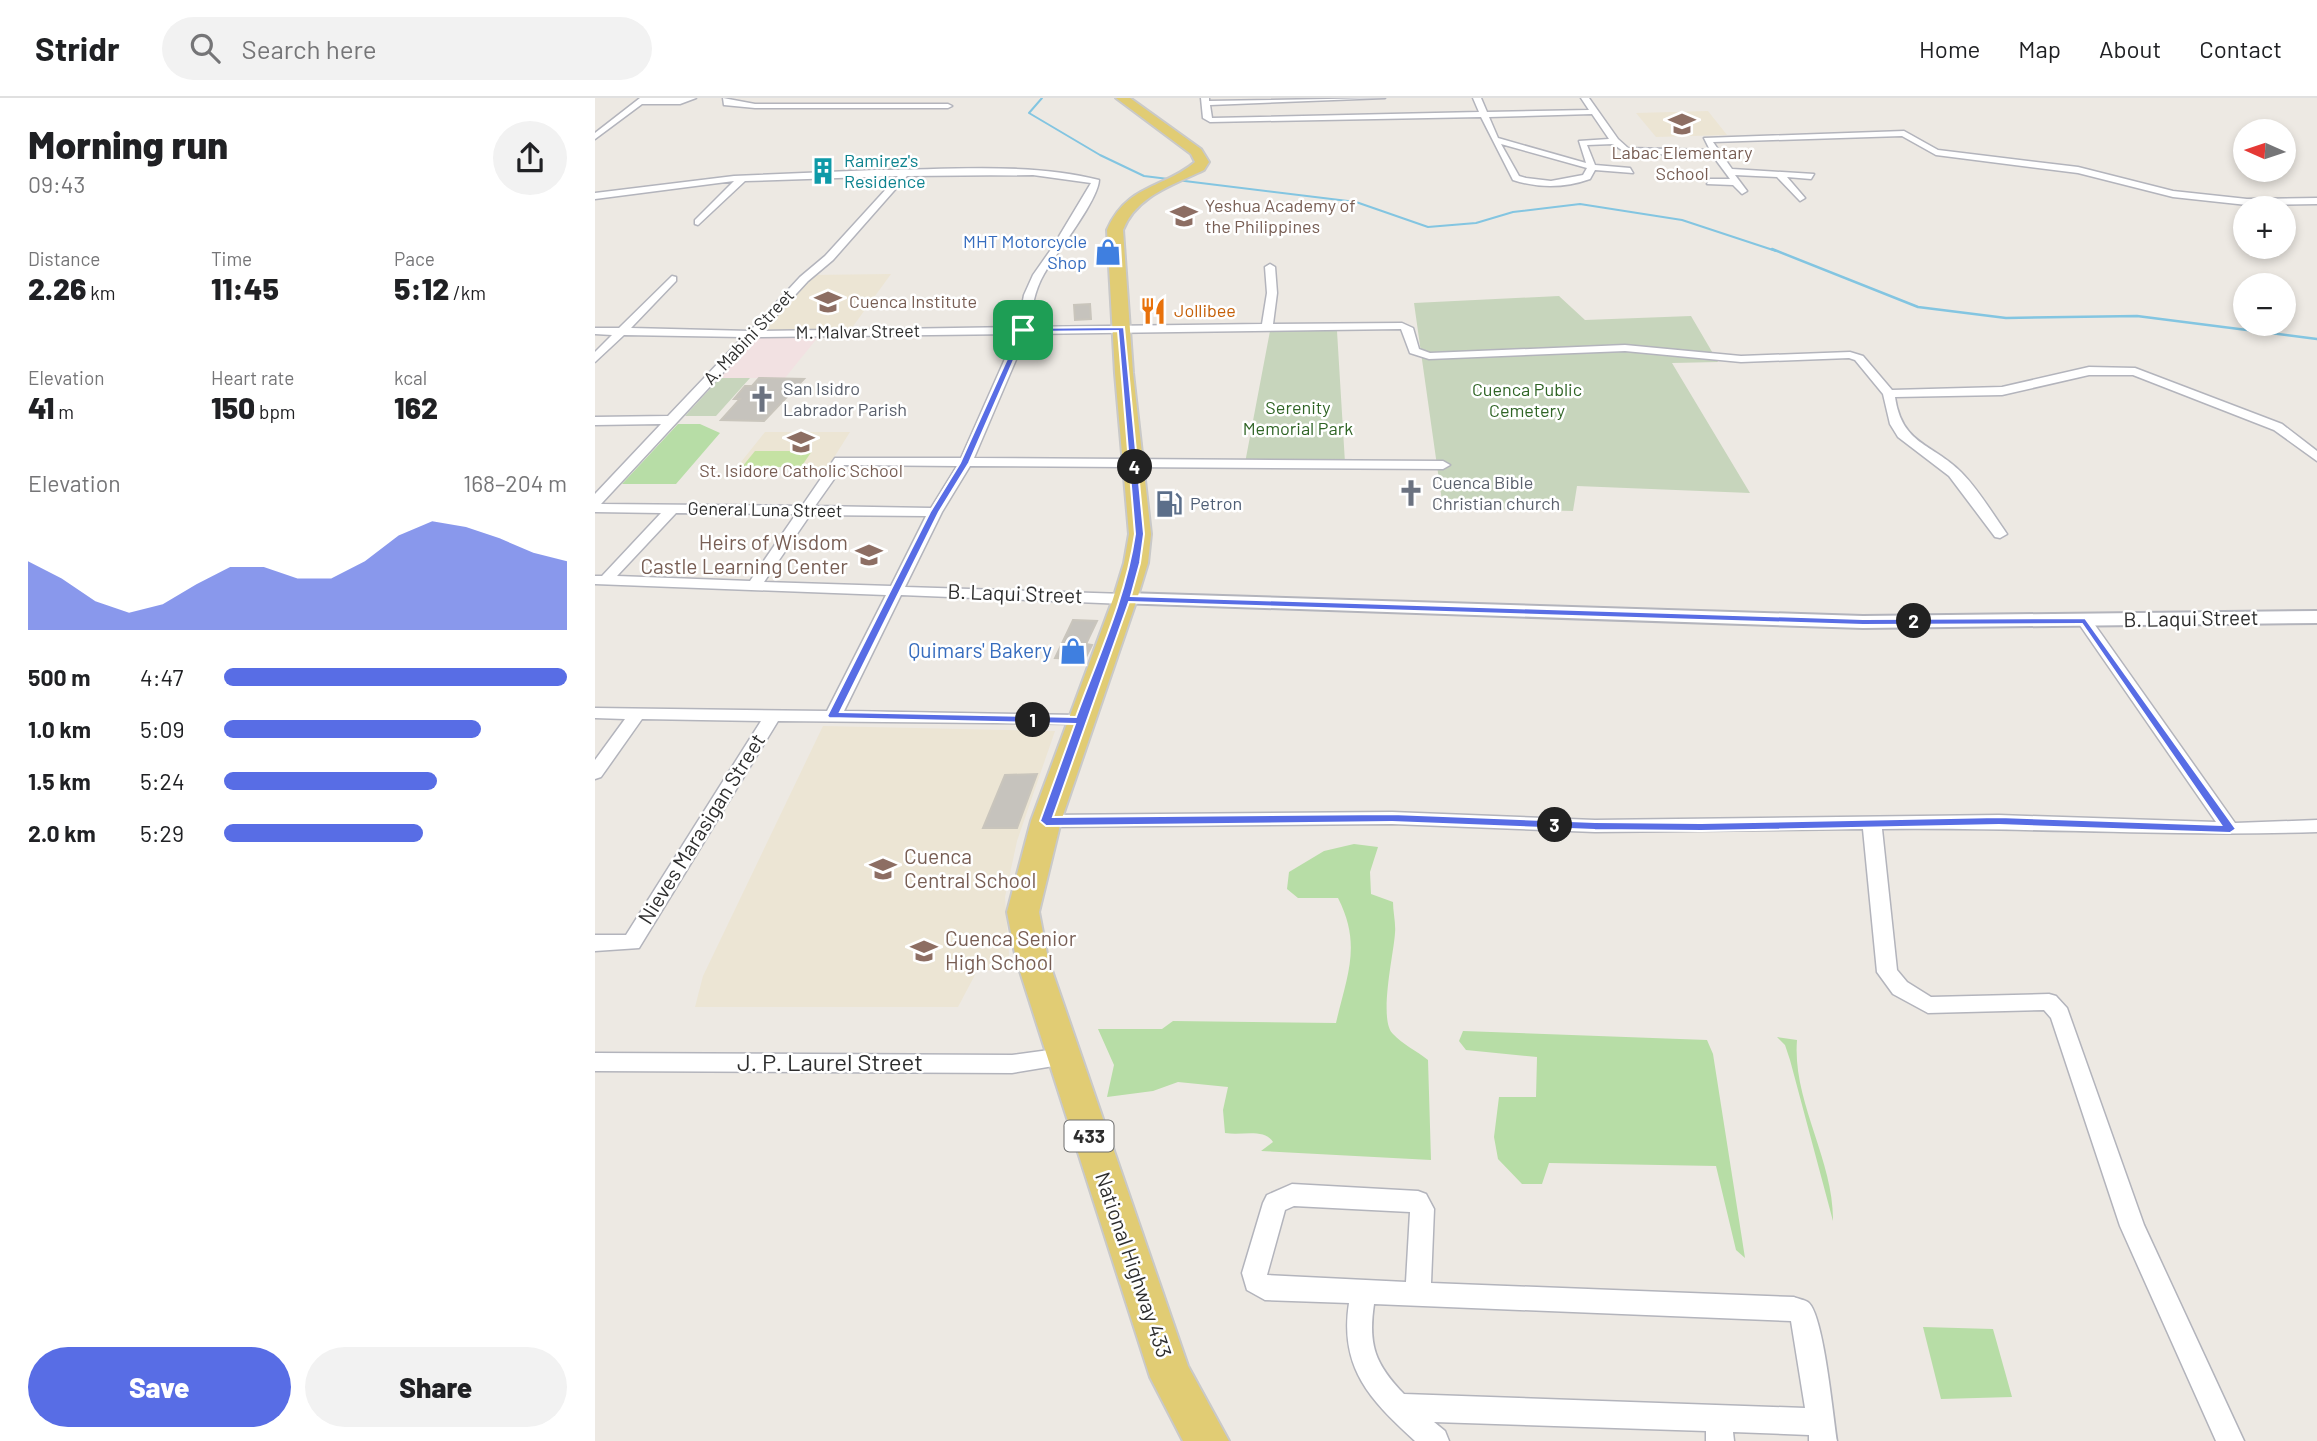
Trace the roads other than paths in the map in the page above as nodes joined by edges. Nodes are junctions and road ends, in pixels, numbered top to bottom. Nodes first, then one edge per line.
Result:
1 (692, 98) edge
2 (727, 98) edge
3 (1122, 98) edge
4 (1383, 98) edge
5 (1477, 98) edge
6 (1585, 98) edge
7 (1291, 99) edge
8 (642, 100) edge
9 (1206, 100) edge
10 (948, 106) dead end
11 (1595, 112) junction
12 (1483, 115) junction
13 (1390, 117) junction
14 (1291, 118) junction
15 (595, 137) edge
16 (1495, 140) junction
17 (1615, 141) junction
18 (1626, 150) junction
19 (1588, 152) junction
20 (1714, 153) junction
21 (1592, 167) junction
22 (1630, 171) dead end
23 (1729, 172) junction
24 (904, 174) junction
25 (1781, 176) junction
26 (1811, 176) dead end
27 (741, 180) junction
28 (1710, 182) dead end
29 (1735, 182) junction
30 (1742, 191) dead end
31 (595, 196) edge
32 (1800, 198) dead end
33 (2317, 201) edge
34 (698, 222) dead end
35 (1271, 267) dead end
36 (672, 279) dead end
37 (1121, 329) junction
38 (1267, 329) junction
39 (1023, 330) junction
40 (595, 331) edge
41 (623, 332) junction
42 (753, 334) junction
43 (595, 359) edge
44 (1889, 394) junction
45 (672, 420) junction
46 (595, 421) edge
47 (2317, 457) edge
48 (965, 463) junction
49 (1135, 464) junction
50 (1443, 465) dead end
51 (595, 502) edge
52 (595, 508) edge
53 (671, 509) junction
54 (804, 511) junction
55 (935, 512) junction
56 (2000, 534) dead end
57 (600, 580) edge
58 (753, 587) junction
59 (897, 590) junction
60 (1125, 598) junction
61 (2317, 617) edge
62 (2085, 621) junction
63 (595, 713) edge
64 (636, 715) junction
65 (773, 715) junction
66 (833, 716) junction
67 (1080, 720) junction
68 (595, 773) edge
69 (1046, 821) junction
70 (1872, 823) junction
71 (2317, 825) edge
72 (2230, 829) junction
73 (595, 943) edge
74 (1064, 1057) junction
75 (595, 1062) edge
76 (1363, 1293) junction
77 (1418, 1294) junction
78 (1400, 1407) junction
79 (1720, 1430) edge
80 (1822, 1432) edge
81 (1207, 1441) edge
82 (1435, 1441) edge
83 (2230, 1441) edge

1 - 8 street
2 - 10 street
3 - 37 main road, National Highway 433 / 433
4 - 7 street
4 - 13 street
5 - 12 street
6 - 11 street
7 - 9 street
7 - 14 street
8 - 15 street
9 - 14 street
11 - 12 street
11 - 17 street
12 - 13 street
12 - 16 street
13 - 14 street
16 - 21 street
16 - 21 street
17 - 18 street
17 - 19 street
18 - 19 street
18 - 20 street
19 - 21 street
20 - 23 street
20 - 33 street
21 - 22 street
23 - 25 street
23 - 29 street
24 - 27 street
24 - 39 street
24 - 42 street, A. Mabini Street
25 - 26 street
25 - 32 street
27 - 31 street
27 - 34 street
28 - 29 street
29 - 30 street
35 - 38 street
36 - 41 street
37 - 38 street, M. Malvar Street
37 - 39 street, M. Malvar Street
37 - 49 main road, National Highway 433 / 433
38 - 44 street, M. Malvar Street
39 - 42 street, M. Malvar Street
39 - 48 street
40 - 41 street, M. Malvar Street
41 - 42 street, M. Malvar Street
41 - 43 street
42 - 45 street, A. Mabini Street
44 - 47 street
44 - 56 street
45 - 46 street
45 - 51 street, A. Mabini Street
48 - 49 street
48 - 54 street
48 - 55 street
49 - 50 street
49 - 60 main road, National Highway 433 / 433
52 - 53 street, General Luna Street
53 - 54 street, General Luna Street
53 - 57 street
54 - 55 street, General Luna Street
54 - 58 street
55 - 59 street
57 - 58 street, B. Laqui Street
58 - 59 street, B. Laqui Street
59 - 60 street, B. Laqui Street
59 - 66 street
60 - 62 main road, B. Laqui Street
60 - 67 main road, National Highway 433 / 433
61 - 62 main road, B. Laqui Street
62 - 72 street
63 - 64 street
64 - 65 street
64 - 68 street
65 - 66 street
65 - 73 street, Nieves Marasigan Street
66 - 67 street
67 - 69 main road, National Highway 433 / 433
69 - 70 street
69 - 74 main road, National Highway 433 / 433
70 - 72 street
70 - 83 street
71 - 72 street
74 - 75 street, J. P. Laurel Street
74 - 81 main road, National Highway 433 / 433
76 - 77 street
76 - 77 street
76 - 78 street
77 - 80 street
78 - 79 street
78 - 82 street
79 - 80 street

